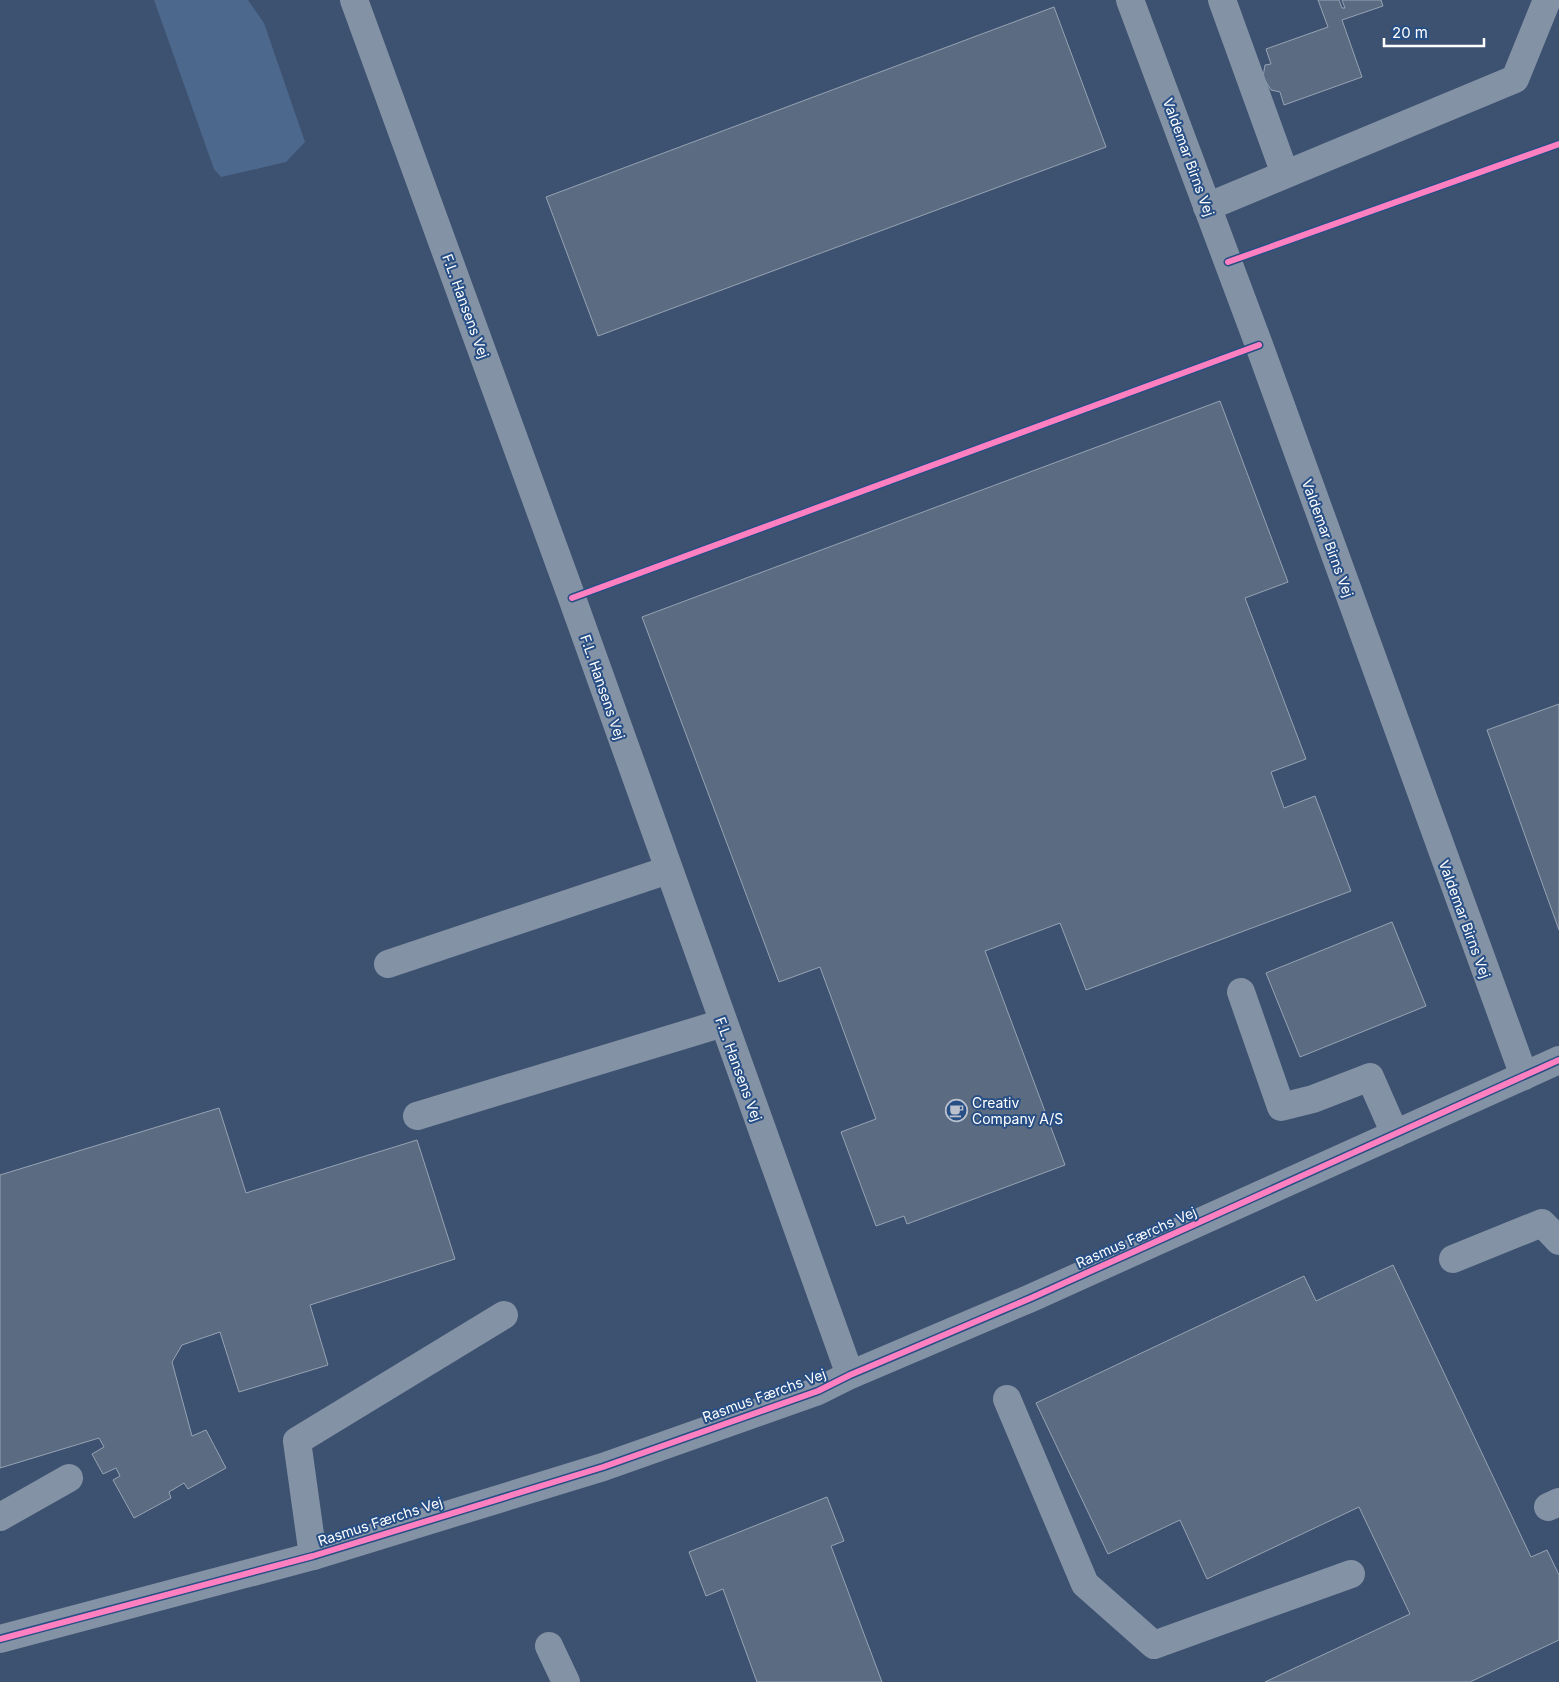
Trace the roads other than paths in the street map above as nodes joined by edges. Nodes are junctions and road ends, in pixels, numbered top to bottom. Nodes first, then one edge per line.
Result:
1 (354, 0) edge
2 (1130, 0) edge
3 (1222, 0) edge
4 (1547, 0) edge
5 (1285, 174) junction
6 (1207, 207) junction
7 (668, 870) junction
8 (388, 964) dead end
9 (1242, 992) dead end
10 (723, 1023) junction
11 (1559, 1060) edge
12 (1524, 1076) junction
13 (417, 1116) dead end
14 (1395, 1134) junction
15 (1559, 1241) edge
16 (1453, 1258) dead end
17 (504, 1316) dead end
18 (850, 1375) junction
19 (1007, 1399) dead end
20 (70, 1478) dead end
21 (0, 1517) edge
22 (313, 1556) junction
23 (1351, 1574) dead end
24 (0, 1639) edge
25 (549, 1646) dead end
26 (566, 1682) edge

1 - 7 street, F.L. Hansens Vej
2 - 6 street, Valdemar Birns Vej
3 - 5 street
4 - 5 street
5 - 6 street
6 - 12 street, Valdemar Birns Vej
7 - 8 street
7 - 10 street, F.L. Hansens Vej
9 - 14 street
10 - 13 street
10 - 18 street, F.L. Hansens Vej
11 - 12 street, Rasmus Færchs Vej
12 - 14 street, Rasmus Færchs Vej
14 - 18 street, Rasmus Færchs Vej
15 - 16 street
17 - 22 street
18 - 22 street, Rasmus Færchs Vej
19 - 23 street
20 - 21 street
22 - 24 street, Rasmus Færchs Vej
25 - 26 street

